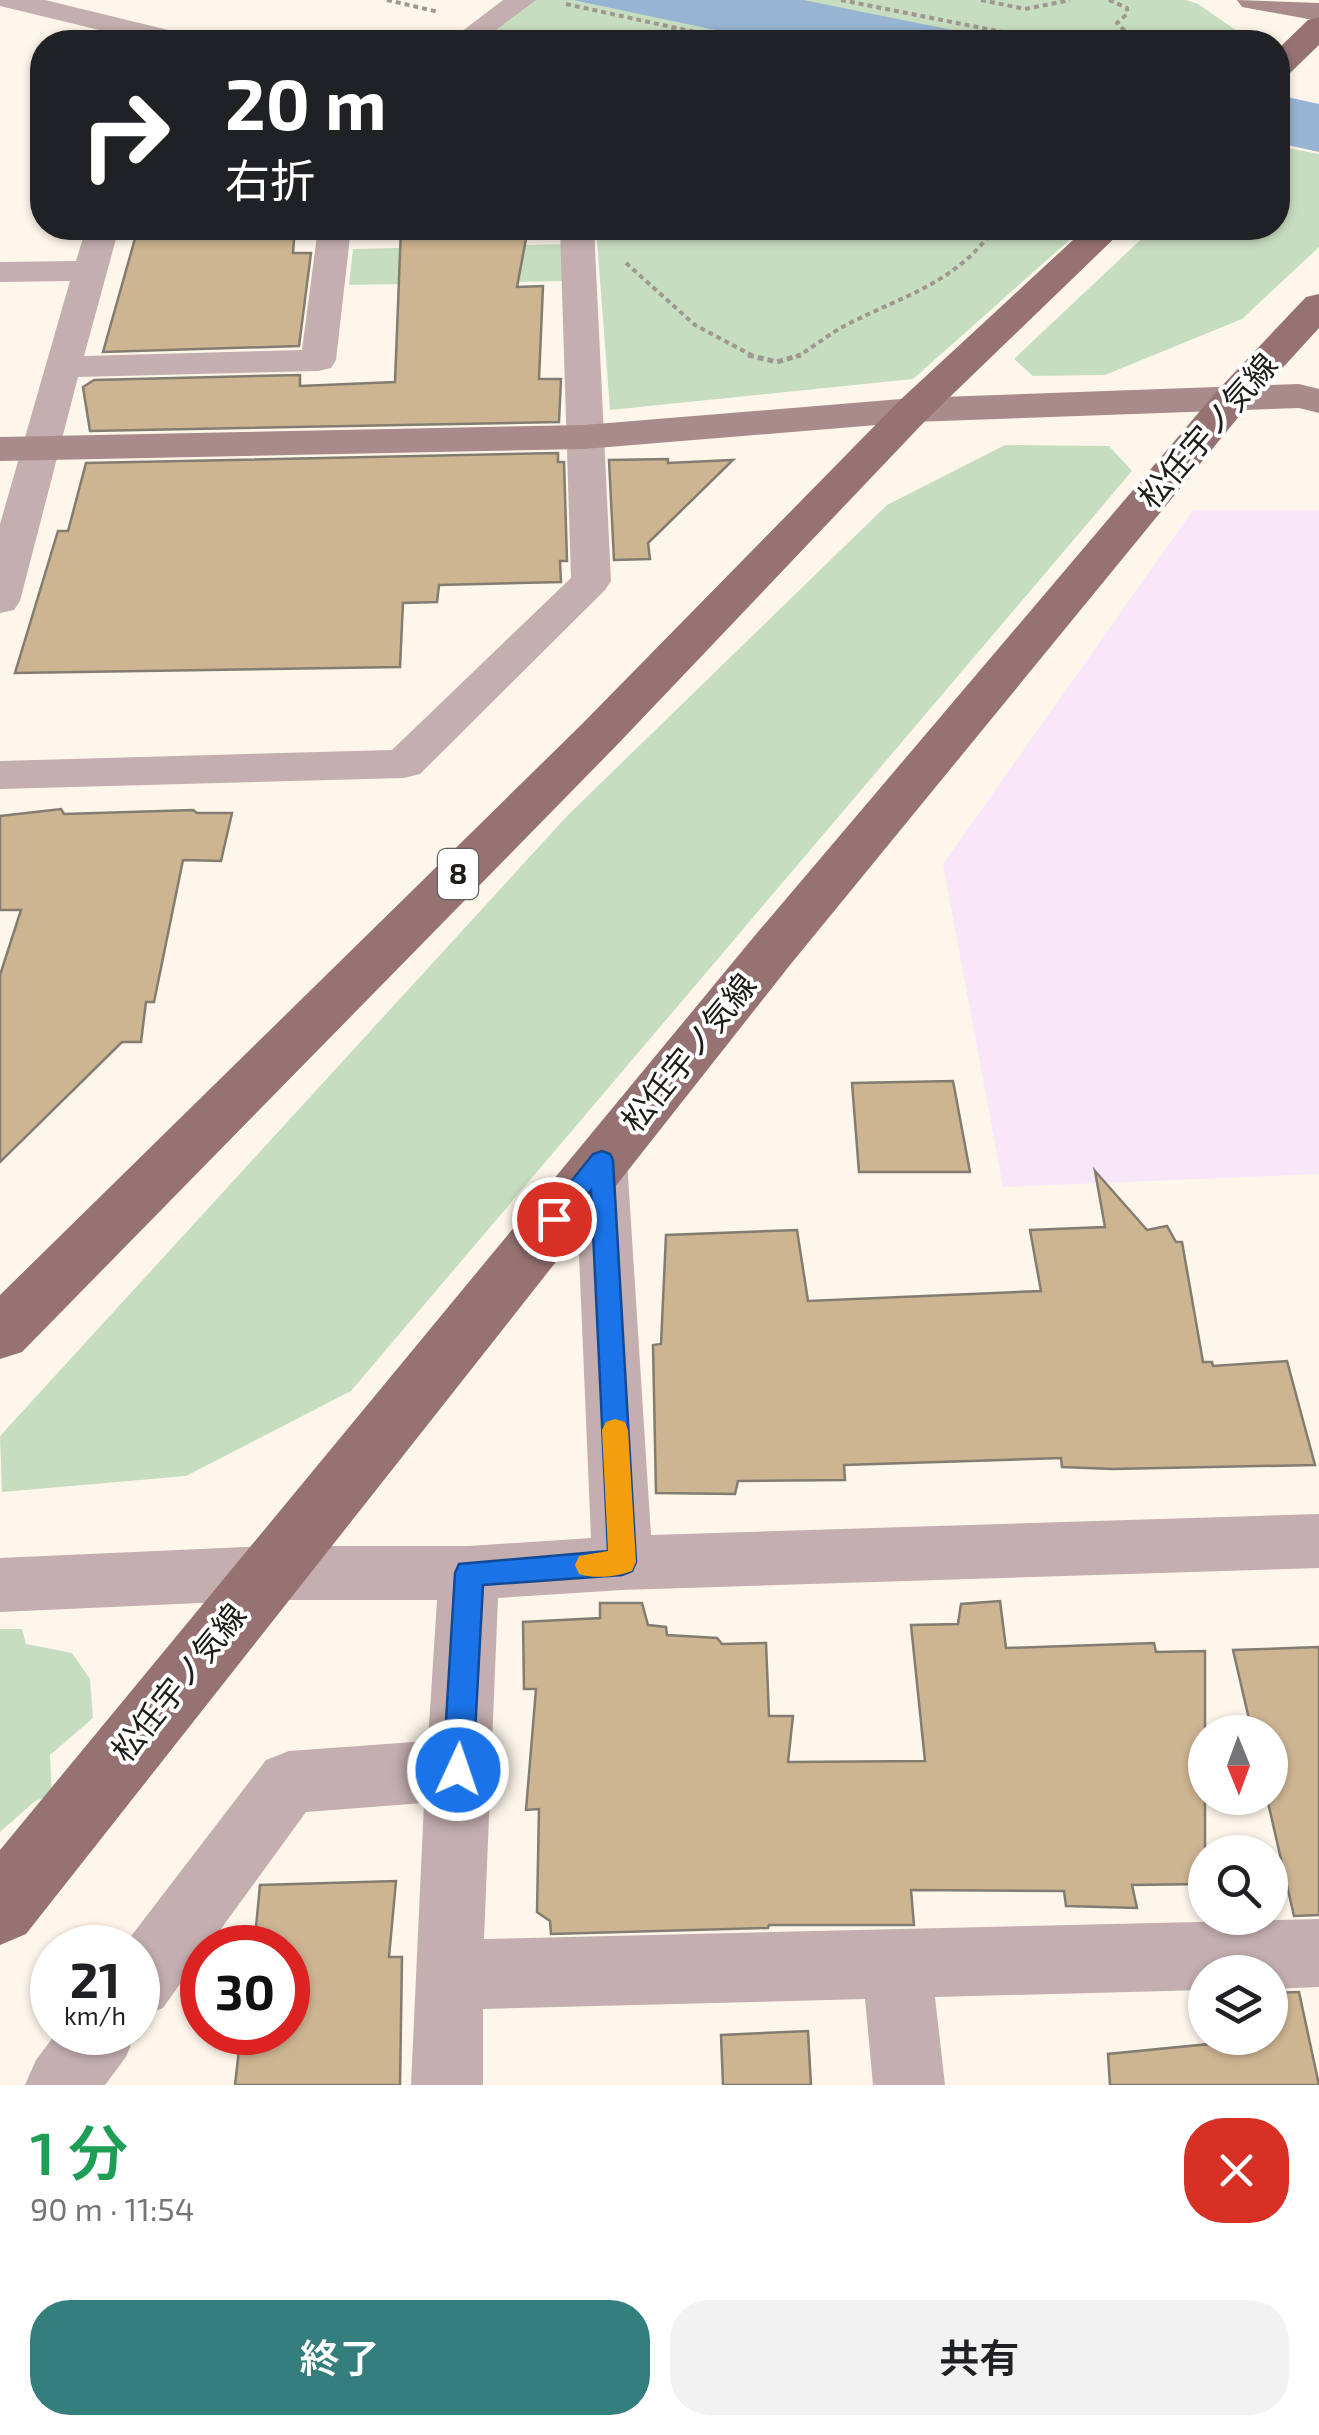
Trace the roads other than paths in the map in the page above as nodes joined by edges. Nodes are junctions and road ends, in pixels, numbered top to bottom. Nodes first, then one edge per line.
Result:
1 (10, 0) edge
2 (522, 0) edge
3 (1253, 0) edge
4 (1308, 0) edge
5 (1319, 9) edge
6 (1319, 27) edge
7 (126, 30) edge
8 (479, 30) edge
9 (1290, 55) edge
10 (99, 240) edge
11 (333, 240) edge
12 (578, 240) edge
13 (1093, 240) edge
14 (90, 271) junction
15 (0, 272) edge
16 (1319, 306) edge
17 (66, 367) junction
18 (1231, 400) junction
19 (1319, 402) edge
20 (913, 410) junction
21 (584, 437) junction
22 (19, 448) edge
23 (0, 601) edge
24 (0, 774) edge
25 (602, 1160) junction
26 (0, 1334) edge
27 (1319, 1541) edge
28 (622, 1562) junction
29 (267, 1573) junction
30 (469, 1573) junction
31 (0, 1585) edge
32 (458, 1770) junction
33 (0, 1908) edge
34 (1319, 1953) edge
35 (160, 1954) edge
36 (896, 1963) junction
37 (448, 1975) junction
38 (83, 2055) edge
39 (61, 2085) edge
40 (447, 2085) edge
41 (909, 2085) edge

1 - 7 street
2 - 8 street
3 - 5 street
4 - 5 street
6 - 9 main road
10 - 14 street
11 - 17 street
12 - 21 street
13 - 20 main road, 8
14 - 15 street
14 - 17 street
16 - 18 main road, 松任宇ノ気線
17 - 22 street
18 - 19 street
18 - 20 street
18 - 25 main road, 松任宇ノ気線
20 - 21 street
20 - 26 main road, 8
21 - 22 street
21 - 24 street
22 - 23 street
25 - 28 street
25 - 29 main road, 松任宇ノ気線
27 - 28 street
28 - 30 street
29 - 30 street
29 - 31 street
29 - 33 main road, 松任宇ノ気線
30 - 32 street
32 - 35 street
32 - 37 street
34 - 36 street
36 - 37 street
36 - 41 street
37 - 40 street
38 - 39 street

